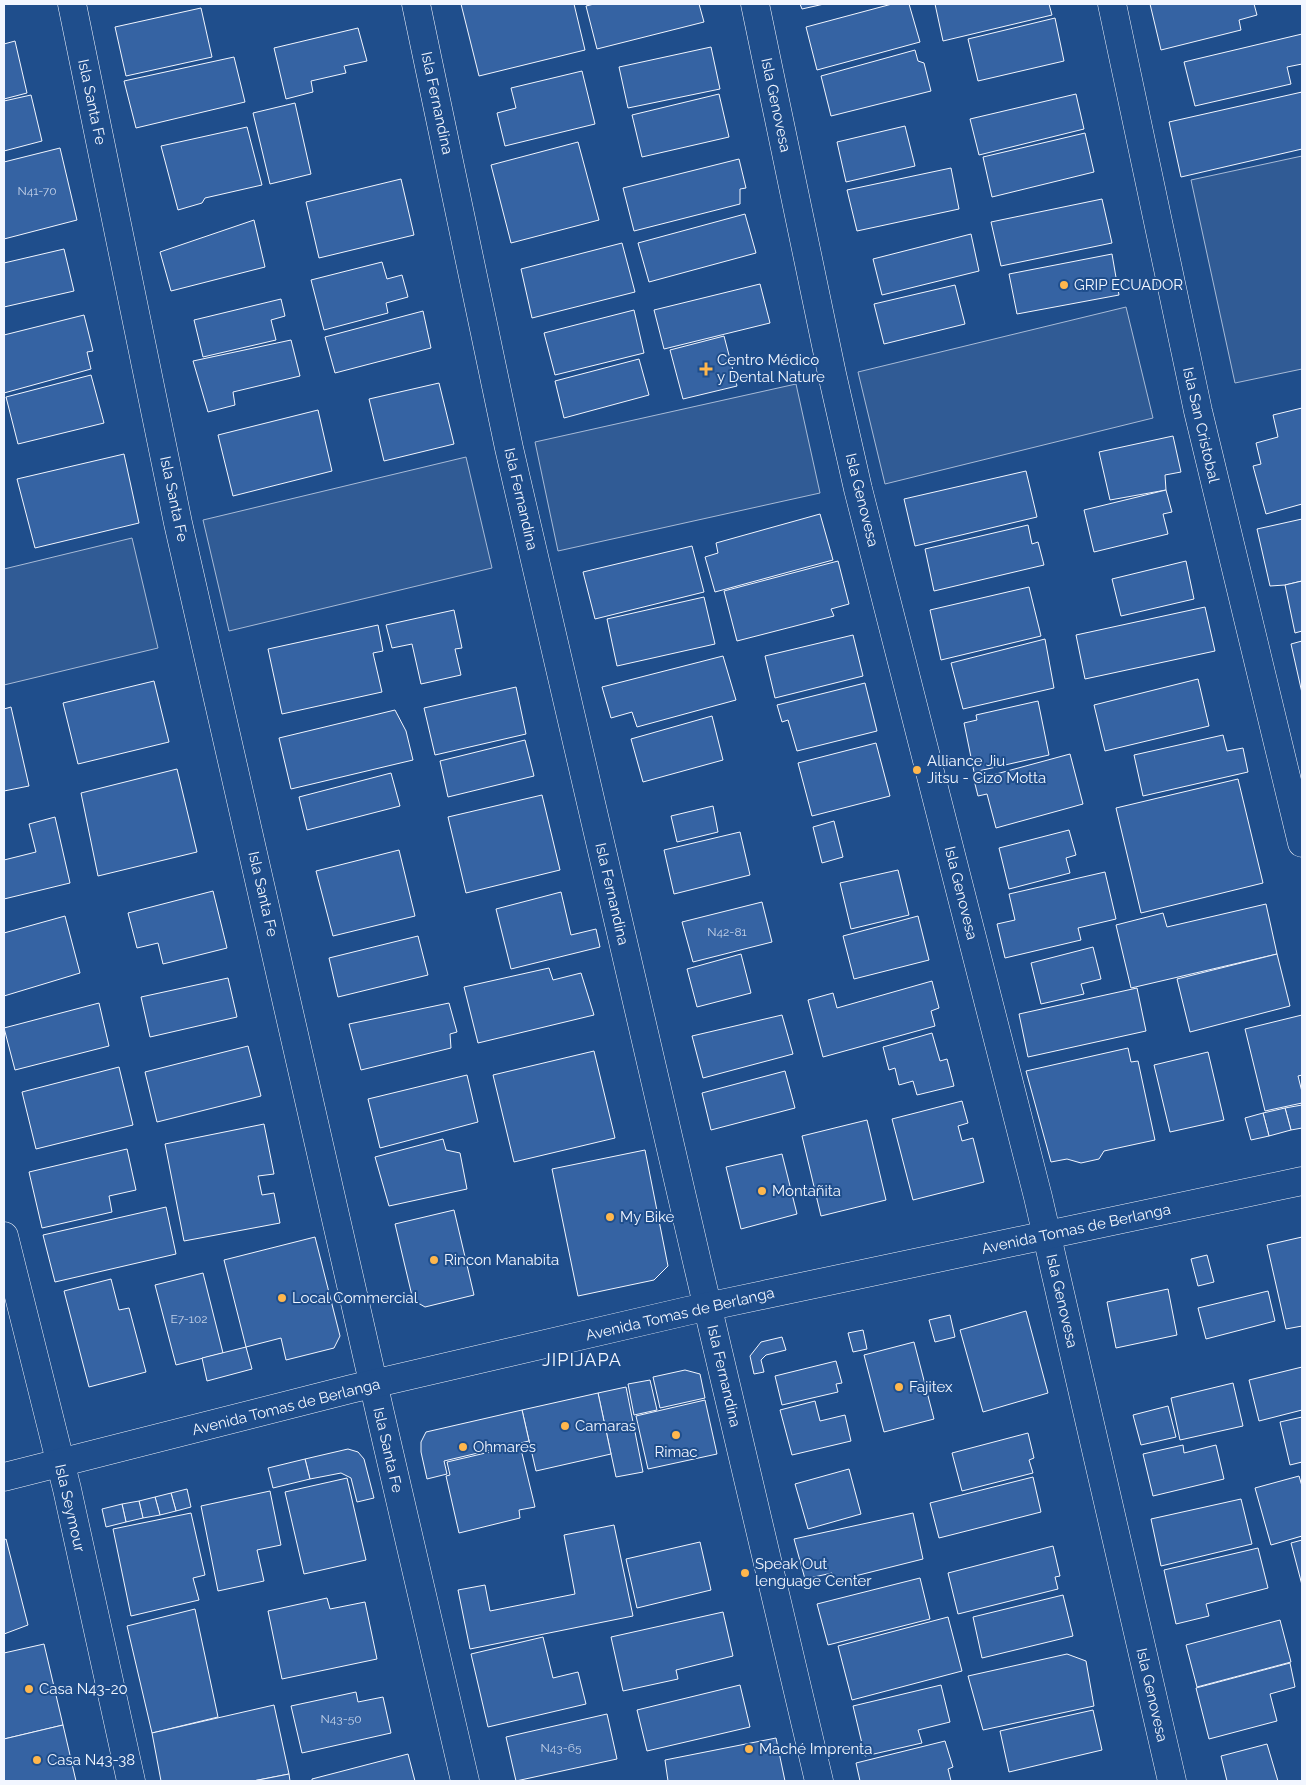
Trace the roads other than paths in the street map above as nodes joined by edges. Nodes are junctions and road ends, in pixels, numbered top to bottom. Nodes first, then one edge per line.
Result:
1 (72, 4) edge
2 (416, 4) edge
3 (755, 4) edge
4 (1112, 4) edge
5 (1302, 843) edge
6 (1302, 1182) edge
7 (1047, 1235) junction
8 (4, 1236) edge
9 (708, 1307) junction
10 (373, 1385) junction
11 (60, 1463) junction
12 (4, 1477) edge
13 (131, 1781) edge
14 (465, 1781) edge
15 (819, 1781) edge
16 (1172, 1781) edge

1 - 10 street, Isla Santa Fe
2 - 9 street, Isla Fernandina
3 - 7 street, Isla Genovesa
4 - 5 street, Isla San Cristobal
6 - 7 street, Avenida Tomas de Berlanga
7 - 9 street, Avenida Tomas de Berlanga
7 - 16 street, Isla Genovesa
8 - 11 street, Isla Seymour
9 - 10 street, Avenida Tomas de Berlanga
9 - 15 street, Isla Fernandina
10 - 11 street, Avenida Tomas de Berlanga
10 - 14 street, Isla Santa Fe
11 - 12 street, Avenida Tomas de Berlanga
11 - 13 street, Isla Seymour

